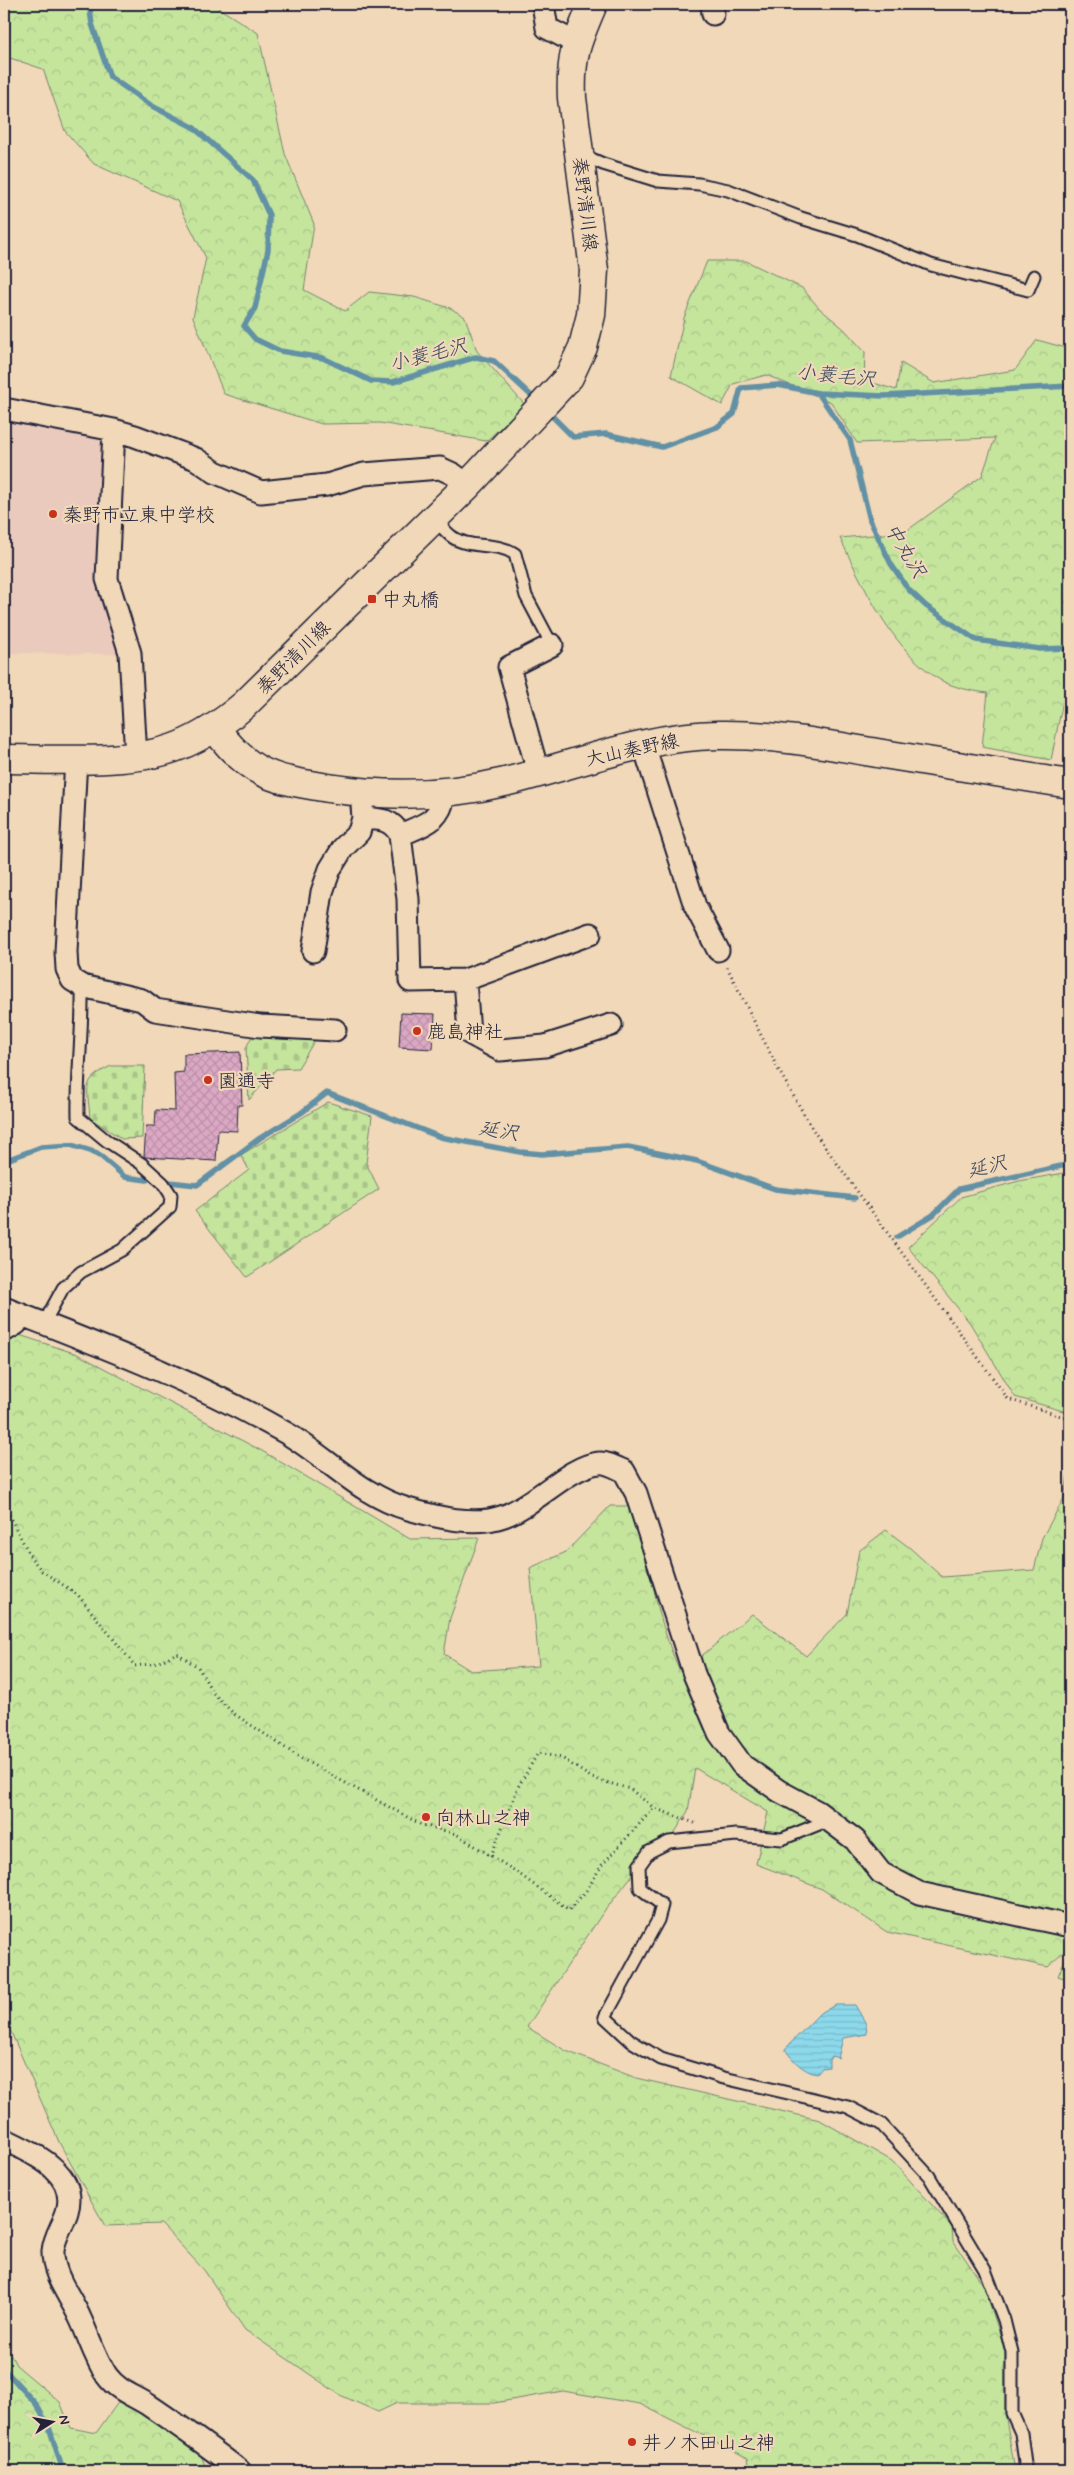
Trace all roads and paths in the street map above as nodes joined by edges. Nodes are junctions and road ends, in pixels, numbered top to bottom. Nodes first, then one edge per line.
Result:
1 (543, 4) edge
2 (593, 4) edge
3 (576, 43) junction
4 (579, 154) junction
5 (1034, 276) dead end
6 (4, 409) edge
7 (114, 430) junction
8 (468, 485) junction
9 (434, 519) junction
10 (552, 645) joint
11 (215, 728) junction
12 (643, 744) junction
13 (136, 757) junction
14 (76, 758) junction
15 (4, 759) edge
16 (538, 772) junction
17 (1070, 784) edge
18 (445, 793) junction
19 (362, 805) junction
20 (400, 835) junction
21 (590, 934) dead end
22 (718, 950) joint
23 (313, 951) dead end
24 (465, 980) junction
25 (82, 986) junction
26 (611, 1024) dead end
27 (335, 1030) dead end
28 (12, 1311) edge
29 (44, 1323) junction
30 (4, 1331) edge
31 (1070, 1419) edge
32 (4, 1506) edge
33 (654, 1808) junction
34 (829, 1820) junction
35 (720, 1837) junction
36 (491, 1856) junction
37 (1070, 1926) edge
38 (4, 2139) edge
39 (240, 2471) edge
40 (1024, 2471) edge

1 - 3 street
2 - 3 main road, 秦野清川線
3 - 4 main road, 秦野清川線
4 - 5 lane
4 - 8 main road, 秦野清川線
6 - 7 street
7 - 8 street
7 - 13 street
8 - 9 main road, 秦野清川線
9 - 10 lane
9 - 11 main road, 秦野清川線
10 - 16 street
11 - 13 main road, 秦野清川線
11 - 19 main road, 大山秦野線
12 - 16 main road, 大山秦野線
12 - 17 main road, 大山秦野線
12 - 22 street
13 - 14 main road, 秦野清川線
14 - 15 main road, 秦野清川線
14 - 25 street
16 - 18 main road, 大山秦野線
18 - 19 main road, 大山秦野線
18 - 20 street
19 - 20 street
19 - 23 street
20 - 24 street
21 - 24 street
22 - 31 path
24 - 26 street
25 - 27 street
25 - 29 lane
28 - 29 street
28 - 30 street
29 - 34 street
32 - 36 path
33 - 35 path
33 - 36 path
33 - 36 path
34 - 35 lane
34 - 37 street
35 - 40 lane
38 - 39 street

